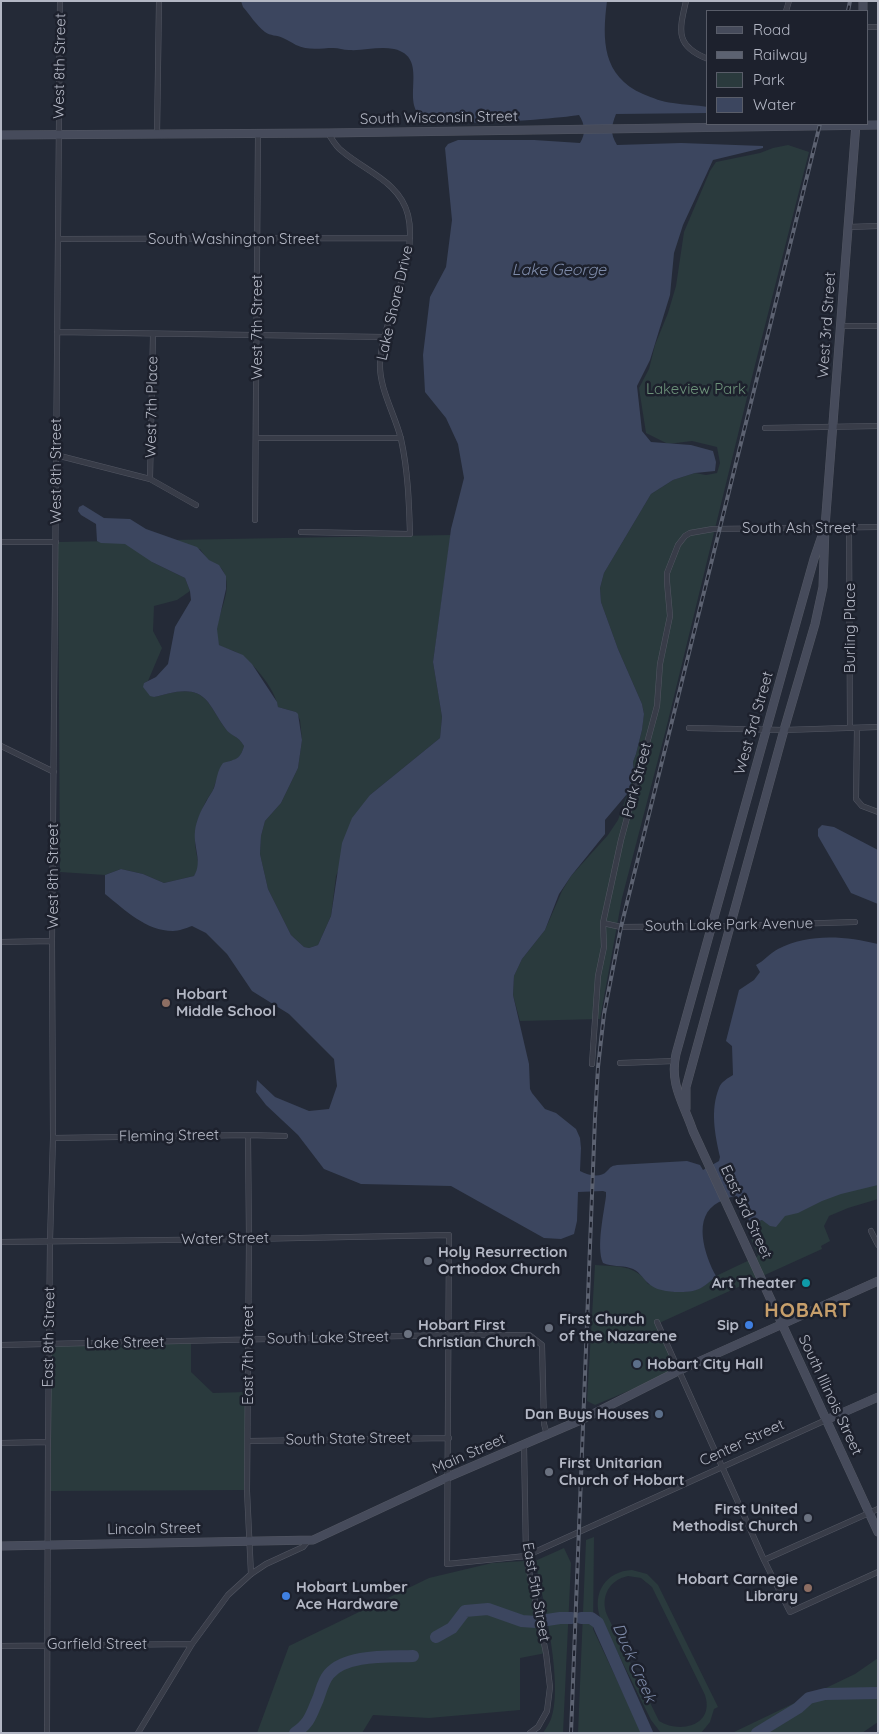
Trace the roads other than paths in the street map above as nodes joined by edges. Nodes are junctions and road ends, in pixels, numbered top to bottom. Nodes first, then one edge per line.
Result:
1 (60, 1) edge
2 (159, 1) edge
3 (686, 1) edge
4 (706, 59) edge
5 (797, 125) edge
6 (855, 125) edge
7 (328, 133) junction
8 (59, 134) junction
9 (258, 134) junction
10 (1, 135) edge
11 (158, 135) junction
12 (878, 226) edge
13 (848, 227) junction
14 (410, 238) junction
15 (59, 239) junction
16 (258, 239) junction
17 (840, 326) junction
18 (878, 326) edge
19 (57, 332) junction
20 (153, 334) junction
21 (257, 336) junction
22 (384, 337) junction
23 (833, 426) junction
24 (878, 426) edge
25 (765, 428) dead end
26 (256, 438) junction
27 (401, 438) junction
28 (56, 455) junction
29 (150, 479) junction
30 (196, 505) dead end
31 (255, 520) dead end
32 (878, 527) edge
33 (826, 528) junction
34 (850, 528) junction
35 (720, 529) joint
36 (301, 532) dead end
37 (1, 542) edge
38 (56, 542) junction
39 (878, 727) edge
40 (689, 728) dead end
41 (850, 728) junction
42 (856, 728) junction
43 (766, 730) junction
44 (784, 730) junction
45 (1, 746) edge
46 (54, 772) junction
47 (878, 812) edge
48 (854, 922) dead end
49 (603, 923) junction
50 (711, 926) junction
51 (730, 926) junction
52 (52, 941) junction
53 (1, 942) edge
54 (674, 1061) junction
55 (620, 1063) dead end
56 (592, 1064) dead end
57 (686, 1111) junction
58 (248, 1135) junction
59 (285, 1136) dead end
60 (53, 1138) junction
61 (872, 1230) dead end
62 (249, 1239) junction
63 (50, 1241) junction
64 (1, 1242) edge
65 (878, 1245) edge
66 (878, 1281) edge
67 (657, 1322) dead end
68 (782, 1324) junction
69 (449, 1335) junction
70 (248, 1340) junction
71 (49, 1344) junction
72 (1, 1345) edge
73 (678, 1371) junction
74 (878, 1397) edge
75 (826, 1420) junction
76 (547, 1435) junction
77 (449, 1438) junction
78 (248, 1441) junction
79 (48, 1442) junction
80 (1, 1443) edge
81 (524, 1445) junction
82 (722, 1468) junction
83 (448, 1478) junction
84 (878, 1509) edge
85 (869, 1513) junction
86 (878, 1532) edge
87 (248, 1541) junction
88 (308, 1541) junction
89 (47, 1544) junction
90 (1, 1546) edge
91 (526, 1556) junction
92 (764, 1560) junction
93 (878, 1572) edge
94 (251, 1574) junction
95 (46, 1644) junction
96 (192, 1644) junction
97 (1, 1646) edge
98 (47, 1733) edge
99 (138, 1733) edge
100 (530, 1733) edge

1 - 8 street, West 8th Street
2 - 11 street
3 - 4 street
5 - 7 street, South Wisconsin Street
6 - 13 street, West 3rd Street
7 - 9 street, South Wisconsin Street
7 - 14 street, Lake Shore Drive
8 - 10 street, South Wisconsin Street
8 - 11 street, South Wisconsin Street
8 - 15 street, West 8th Street
9 - 11 street, South Wisconsin Street
9 - 16 street, West 7th Street
12 - 13 street
13 - 17 street, West 3rd Street
14 - 16 street, South Washington Street
14 - 22 street, Lake Shore Drive
15 - 16 street, South Washington Street
15 - 19 street, West 8th Street
16 - 21 street, West 7th Street
17 - 18 street
17 - 23 street, West 3rd Street
19 - 20 street
19 - 28 street, West 8th Street
20 - 21 street
20 - 29 street, West 7th Place
21 - 22 street
21 - 26 street, West 7th Street
22 - 27 street, Lake Shore Drive
23 - 24 street
23 - 25 street
23 - 33 street, West 3rd Street
26 - 27 street
26 - 31 street, West 7th Street
27 - 36 street, Lake Shore Drive
28 - 29 street
28 - 38 street, West 8th Street
29 - 30 street
32 - 34 street, South Ash Street
33 - 34 street, South Ash Street
33 - 35 street, South Ash Street
33 - 43 street, West 3rd Street
33 - 44 street, West 3rd Street
34 - 41 street, Burling Place
35 - 49 street, Park Street
37 - 38 street
38 - 46 street, West 8th Street
39 - 42 street
40 - 43 street
41 - 42 street
41 - 44 street
42 - 47 street
43 - 44 street
43 - 50 street, West 3rd Street
44 - 51 street, West 3rd Street
45 - 46 street
46 - 52 street, West 8th Street
48 - 51 street, South Lake Park Avenue
49 - 50 street, South Lake Park Avenue
49 - 56 street, Park Street
50 - 51 street, South Lake Park Avenue
50 - 54 street, East 3rd Street
51 - 57 street, East 3rd Street
52 - 53 street
52 - 60 street, East 8th Street
54 - 55 street
54 - 57 street, East 3rd Street
57 - 68 street, East 3rd Street
58 - 59 street, Fleming Street
58 - 60 street, Fleming Street
58 - 62 street, East 7th Street
60 - 63 street, East 8th Street
61 - 65 street
62 - 63 street, Water Street
62 - 69 street, Water Street
62 - 70 street, East 7th Street
63 - 64 street, Water Street
63 - 71 street, East 8th Street
66 - 68 street, Main Street
67 - 73 street
68 - 73 street, Main Street
68 - 75 street, South Illinois Street
69 - 70 street, South Lake Street
69 - 76 street, South Lake Street
69 - 77 street
70 - 71 street, Lake Street
70 - 78 street, East 7th Street
71 - 72 street, Lake Street
71 - 79 street, East 8th Street
73 - 76 street, Main Street
73 - 82 street
74 - 75 street, Center Street
75 - 82 street, Center Street
75 - 85 street, South Illinois Street
76 - 81 street, Main Street
77 - 78 street, South State Street
77 - 83 street
78 - 87 street, East 7th Street
79 - 80 street
79 - 89 street, East 8th Street
81 - 83 street, Main Street
81 - 91 street, East 5th Street
82 - 91 street, Center Street
82 - 92 street
83 - 88 street, Main Street
83 - 91 street, Center Street
84 - 85 street
85 - 86 street, South Illinois Street
85 - 92 street
87 - 88 street, Lincoln Street
87 - 89 street, Lincoln Street
87 - 94 street, East 7th Street
88 - 94 street, Main Street
89 - 90 street, Lincoln Street
89 - 95 street, East 8th Street
91 - 100 street, East 5th Street
92 - 93 street
94 - 96 street, Main Street
95 - 96 street, Garfield Street
95 - 97 street, Garfield Street
95 - 98 street, East 8th Street
96 - 99 street, Main Street

